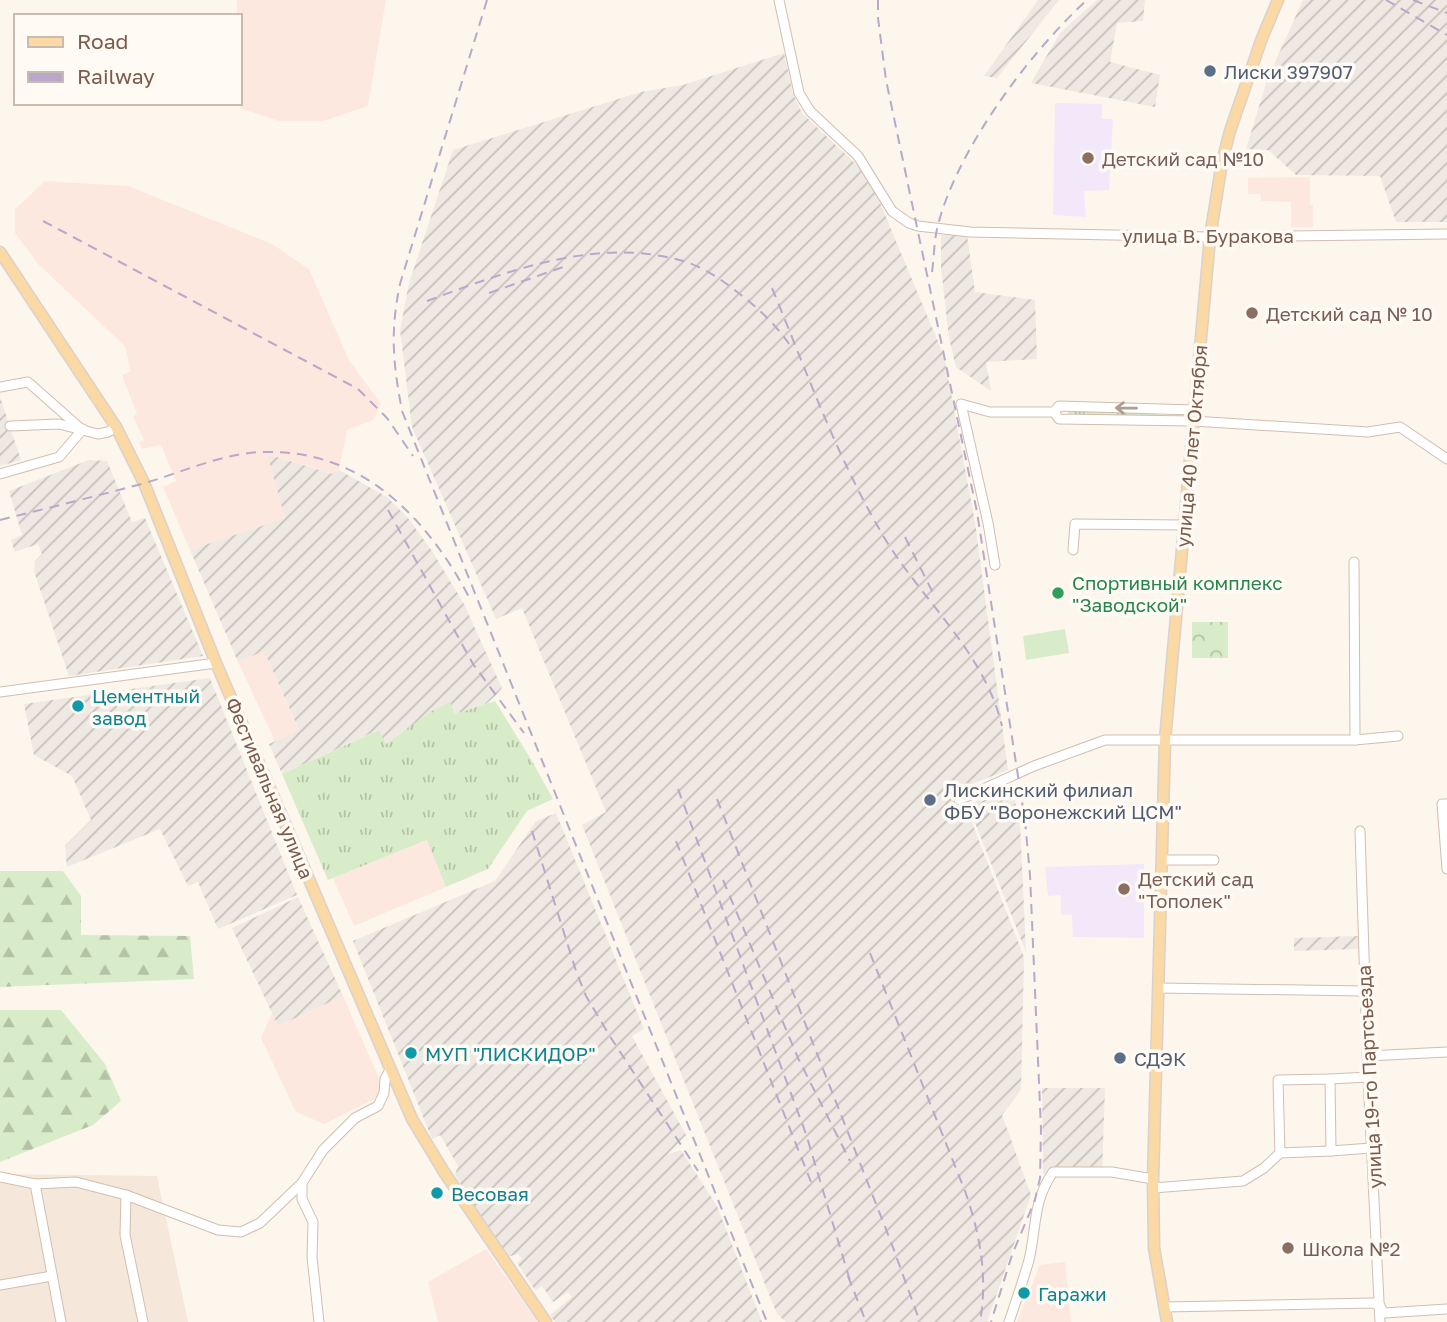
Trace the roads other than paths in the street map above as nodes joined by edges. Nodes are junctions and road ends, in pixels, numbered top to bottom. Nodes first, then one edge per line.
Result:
1 (779, 0) edge
2 (1278, 0) edge
3 (1447, 234) edge
4 (1210, 237) junction
5 (0, 252) edge
6 (0, 387) edge
7 (1193, 416) junction
8 (10, 426) dead end
9 (116, 426) junction
10 (81, 428) junction
11 (1447, 459) edge
12 (0, 474) edge
13 (1183, 525) junction
14 (1073, 550) dead end
15 (1354, 562) dead end
16 (995, 565) dead end
17 (216, 663) junction
18 (0, 692) edge
19 (1398, 736) dead end
20 (1165, 740) junction
21 (1355, 740) junction
22 (959, 800) dead end
23 (1444, 804) edge
24 (1360, 831) dead end
25 (1162, 860) junction
26 (1214, 860) dead end
27 (1447, 869) edge
28 (1159, 988) junction
29 (1364, 991) junction
30 (1447, 1052) edge
31 (1367, 1056) junction
32 (390, 1070) junction
33 (1368, 1077) junction
34 (1330, 1079) junction
35 (1371, 1148) junction
36 (1331, 1150) junction
37 (1280, 1153) junction
38 (0, 1177) edge
39 (302, 1183) junction
40 (1153, 1183) junction
41 (35, 1184) junction
42 (125, 1195) junction
43 (52, 1276) junction
44 (0, 1285) edge
45 (1380, 1306) junction
46 (1164, 1307) junction
47 (1447, 1309) edge
48 (61, 1322) edge
49 (143, 1322) edge
50 (320, 1322) edge
51 (546, 1322) edge
52 (1009, 1322) edge
53 (1167, 1322) edge
54 (1380, 1322) edge

1 - 4 street, улица В. Буракова
2 - 4 main road, улица 40 лет Октября
3 - 4 street, улица В. Буракова
4 - 7 main road, улица 40 лет Октября
5 - 9 main road, Фестивальная улица
6 - 10 street
7 - 11 street
7 - 13 main road, улица 40 лет Октября
7 - 16 street
8 - 10 street
9 - 10 street
9 - 17 main road, Фестивальная улица
10 - 12 street
13 - 14 street
13 - 20 main road, улица 40 лет Октября
15 - 21 street
17 - 18 street
17 - 32 main road, Фестивальная улица
19 - 21 street
20 - 21 street
20 - 22 street
20 - 25 main road, улица 40 лет Октября
23 - 27 street
24 - 29 street, улица 19-го Партсъезда
25 - 26 street
25 - 28 main road, улица 40 лет Октября
28 - 29 street
28 - 40 main road, улица 40 лет Октября
29 - 31 street, улица 19-го Партсъезда
30 - 31 street
31 - 33 street, улица 19-го Партсъезда
32 - 39 street
32 - 51 main road, Фестивальная улица
33 - 34 street
33 - 35 street, улица 19-го Партсъезда
34 - 36 street
34 - 37 street
35 - 36 street
35 - 45 street, улица 19-го Партсъезда
36 - 37 street
37 - 40 street
38 - 41 street
39 - 42 street
39 - 50 street
40 - 46 main road, улица 40 лет Октября
40 - 52 street
41 - 42 street
41 - 43 street
42 - 49 street
43 - 44 street
43 - 48 street
45 - 46 street
45 - 47 street
45 - 54 street, улица 19-го Партсъезда
46 - 53 main road, улица 40 лет Октября

